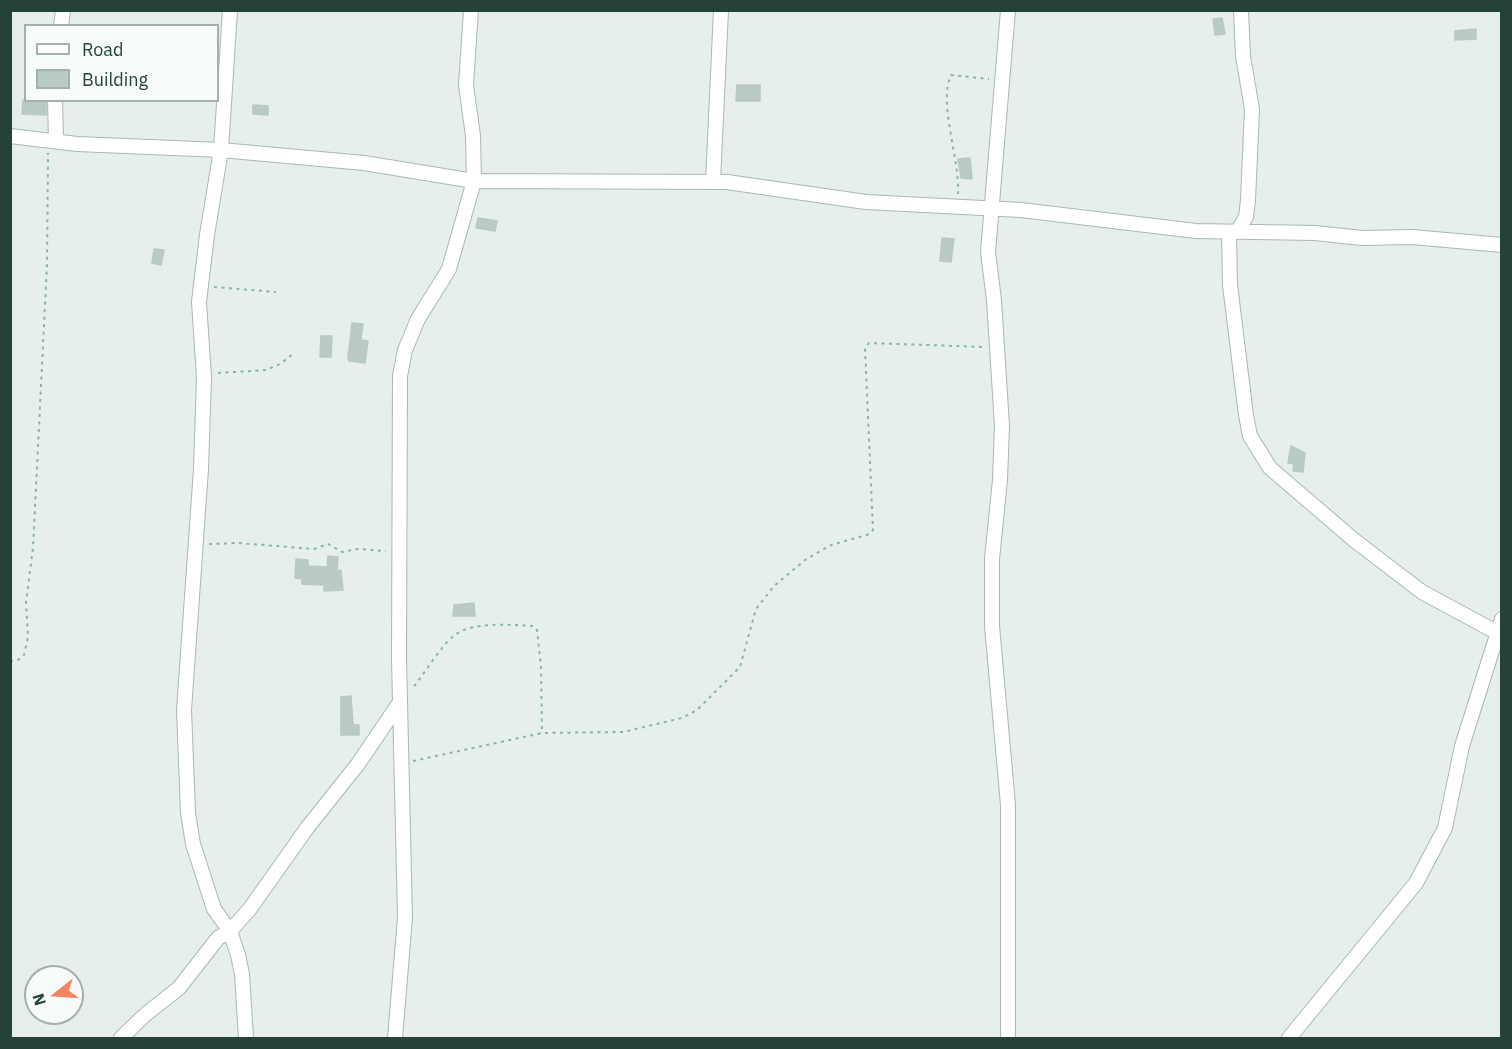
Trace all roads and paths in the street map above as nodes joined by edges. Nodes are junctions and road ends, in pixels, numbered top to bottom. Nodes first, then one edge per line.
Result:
1 (230, 10) edge
2 (471, 10) edge
3 (721, 10) edge
4 (1008, 10) edge
5 (1241, 10) edge
6 (1001, 80) junction
7 (55, 102) edge
8 (10, 136) edge
9 (52, 141) junction
10 (221, 150) junction
11 (474, 181) junction
12 (713, 182) junction
13 (957, 208) junction
14 (992, 211) junction
15 (1233, 232) junction
16 (1502, 245) edge
17 (201, 280) junction
18 (276, 292) dead end
19 (997, 347) junction
20 (293, 354) dead end
21 (204, 377) junction
22 (195, 544) junction
23 (398, 550) junction
24 (1502, 619) edge
25 (1500, 636) edge
26 (10, 661) edge
27 (400, 702) junction
28 (542, 733) junction
29 (401, 764) junction
30 (230, 931) junction
31 (121, 1038) edge
32 (246, 1038) edge
33 (395, 1038) edge
34 (1008, 1038) edge
35 (1289, 1038) edge

1 - 10 street
2 - 11 street
3 - 12 street
4 - 6 street
5 - 15 street
6 - 13 path
6 - 14 street
7 - 9 street
8 - 9 street
9 - 10 street
9 - 26 path
10 - 11 street
10 - 17 street
11 - 12 street
11 - 23 street
12 - 13 street
13 - 14 street
14 - 15 street
14 - 19 street
15 - 16 street
15 - 25 street
17 - 18 path
17 - 21 street
19 - 28 path
19 - 34 street
20 - 21 path
21 - 22 street
22 - 23 path
22 - 30 street
23 - 27 street
24 - 25 street
25 - 35 street
27 - 28 path
27 - 29 street
27 - 30 street
28 - 29 path
29 - 33 street
30 - 31 street
30 - 32 street

